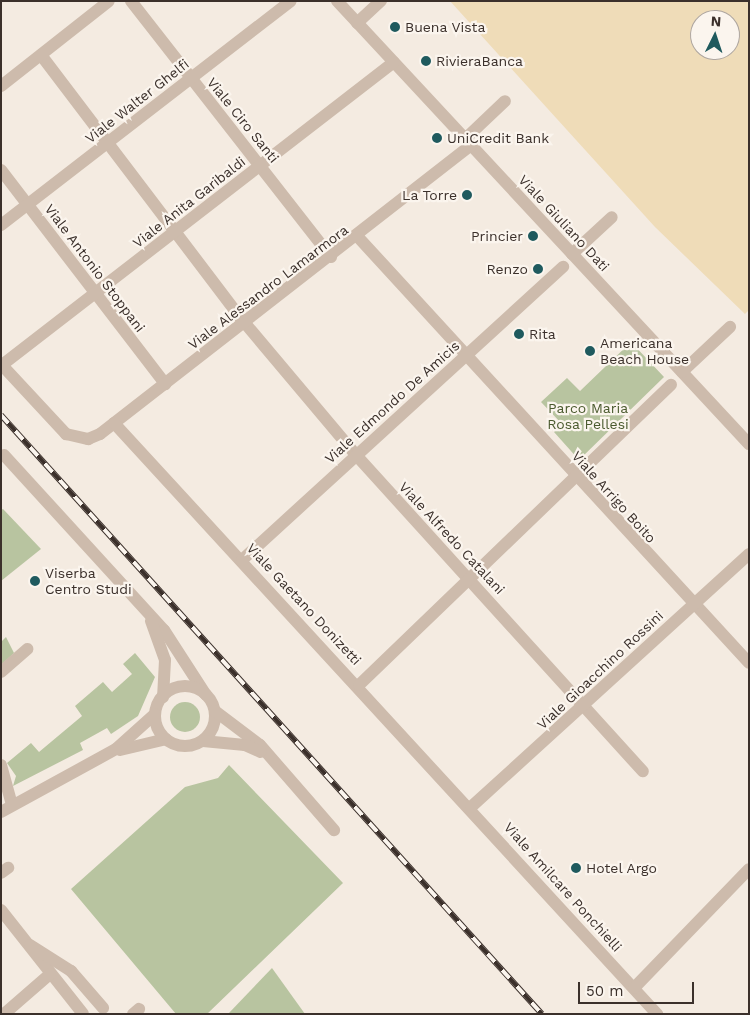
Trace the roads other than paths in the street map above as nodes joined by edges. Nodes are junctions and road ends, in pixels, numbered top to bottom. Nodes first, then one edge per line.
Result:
1 (109, 1) edge
2 (131, 1) edge
3 (291, 1) edge
4 (337, 1) edge
5 (381, 1) edge
6 (357, 23) junction
7 (41, 55) junction
8 (394, 62) junction
9 (190, 79) junction
10 (2, 84) edge
11 (504, 101) dead end
12 (109, 142) junction
13 (468, 142) junction
14 (261, 164) junction
15 (1, 170) edge
16 (28, 204) junction
17 (612, 217) dead end
18 (1, 225) edge
19 (177, 230) junction
20 (358, 237) junction
21 (572, 254) junction
22 (331, 257) junction
23 (563, 267) dead end
24 (96, 294) junction
25 (244, 322) junction
26 (730, 327) dead end
27 (466, 356) junction
28 (2, 364) edge
29 (682, 372) junction
30 (166, 384) junction
31 (671, 385) dead end
32 (114, 423) junction
33 (749, 444) edge
34 (4, 455) dead end
35 (356, 456) junction
36 (576, 477) junction
37 (749, 554) edge
38 (242, 560) junction
39 (470, 578) junction
40 (692, 605) junction
41 (146, 612) junction
42 (28, 650) dead end
43 (749, 663) edge
44 (1, 672) edge
45 (359, 685) junction
46 (206, 695) junction
47 (163, 697) junction
48 (582, 707) junction
49 (215, 712) junction
50 (156, 714) junction
51 (166, 739) junction
52 (203, 740) junction
53 (270, 757) junction
54 (102, 758) junction
55 (1, 765) edge
56 (643, 770) dead end
57 (470, 807) junction
58 (7, 808) edge
59 (334, 830) dead end
60 (749, 869) edge
61 (1, 910) edge
62 (6, 925) edge
63 (30, 945) junction
64 (50, 974) junction
65 (634, 988) junction
66 (103, 1008) dead end
67 (4, 1014) edge
68 (84, 1014) edge
69 (657, 1014) edge

1 - 7 street
2 - 9 street, Viale Ciro Santi
3 - 9 street, Viale Walter Ghelfi
4 - 6 street, Viale Giuliano Dati
5 - 6 street
6 - 8 street, Viale Giuliano Dati
7 - 10 street
7 - 12 street, Viale Alfredo Catalani
8 - 13 street, Viale Giuliano Dati
8 - 14 street, Viale Anita Garibaldi
9 - 12 street, Viale Walter Ghelfi
9 - 14 street, Viale Ciro Santi
11 - 13 street, Viale Alessandro Lamarmora
12 - 16 street, Viale Walter Ghelfi
12 - 19 street, Viale Alfredo Catalani
13 - 20 street, Viale Alessandro Lamarmora
13 - 21 street, Viale Giuliano Dati
14 - 19 street, Viale Anita Garibaldi
14 - 22 street, Viale Ciro Santi
15 - 16 street, Viale Antonio Stoppani
16 - 18 street, Viale Walter Ghelfi
16 - 24 street, Viale Antonio Stoppani
17 - 21 street
19 - 24 street, Viale Anita Garibaldi
19 - 25 street, Viale Alfredo Catalani
20 - 22 street, Viale Alessandro Lamarmora
20 - 27 street, Viale Arrigo Boito
21 - 29 street, Viale Giuliano Dati
22 - 25 street, Viale Alessandro Lamarmora
23 - 27 street, Viale Edmondo De Amicis
24 - 28 street, Viale Anita Garibaldi
24 - 30 street, Viale Antonio Stoppani
25 - 30 street, Viale Alessandro Lamarmora
25 - 35 street, Viale Alfredo Catalani
26 - 29 street
27 - 35 street, Viale Edmondo De Amicis
27 - 36 street, Viale Arrigo Boito
28 - 32 street, Viale Alessandro Lamarmora
29 - 33 street, Viale Giuliano Dati
30 - 32 street, Viale Alessandro Lamarmora
31 - 36 street
32 - 38 street, Viale Gaetano Donizetti
34 - 41 street
35 - 38 street, Viale Edmondo De Amicis
35 - 39 street, Viale Alfredo Catalani
36 - 39 street
36 - 40 street, Viale Arrigo Boito
37 - 40 street, Viale Gioacchino Rossini
38 - 45 street, Viale Gaetano Donizetti
39 - 45 street
39 - 48 street, Viale Alfredo Catalani
40 - 43 street, Viale Arrigo Boito
40 - 48 street, Viale Gioacchino Rossini
41 - 46 street
41 - 47 street
42 - 44 street
45 - 57 street, Viale Gaetano Donizetti
46 - 47 street
46 - 49 street
47 - 50 street
48 - 56 street, Viale Alfredo Catalani
48 - 57 street, Viale Gioacchino Rossini
49 - 52 street
49 - 53 street
50 - 51 street
50 - 54 street
51 - 52 street
51 - 54 street
52 - 53 street
53 - 59 street
54 - 58 street
55 - 58 street
57 - 65 street, Viale Amilcare Ponchielli
60 - 65 street
61 - 62 street
62 - 63 street
63 - 64 street
63 - 66 street
64 - 67 street
64 - 68 street
65 - 69 street, Viale Amilcare Ponchielli

